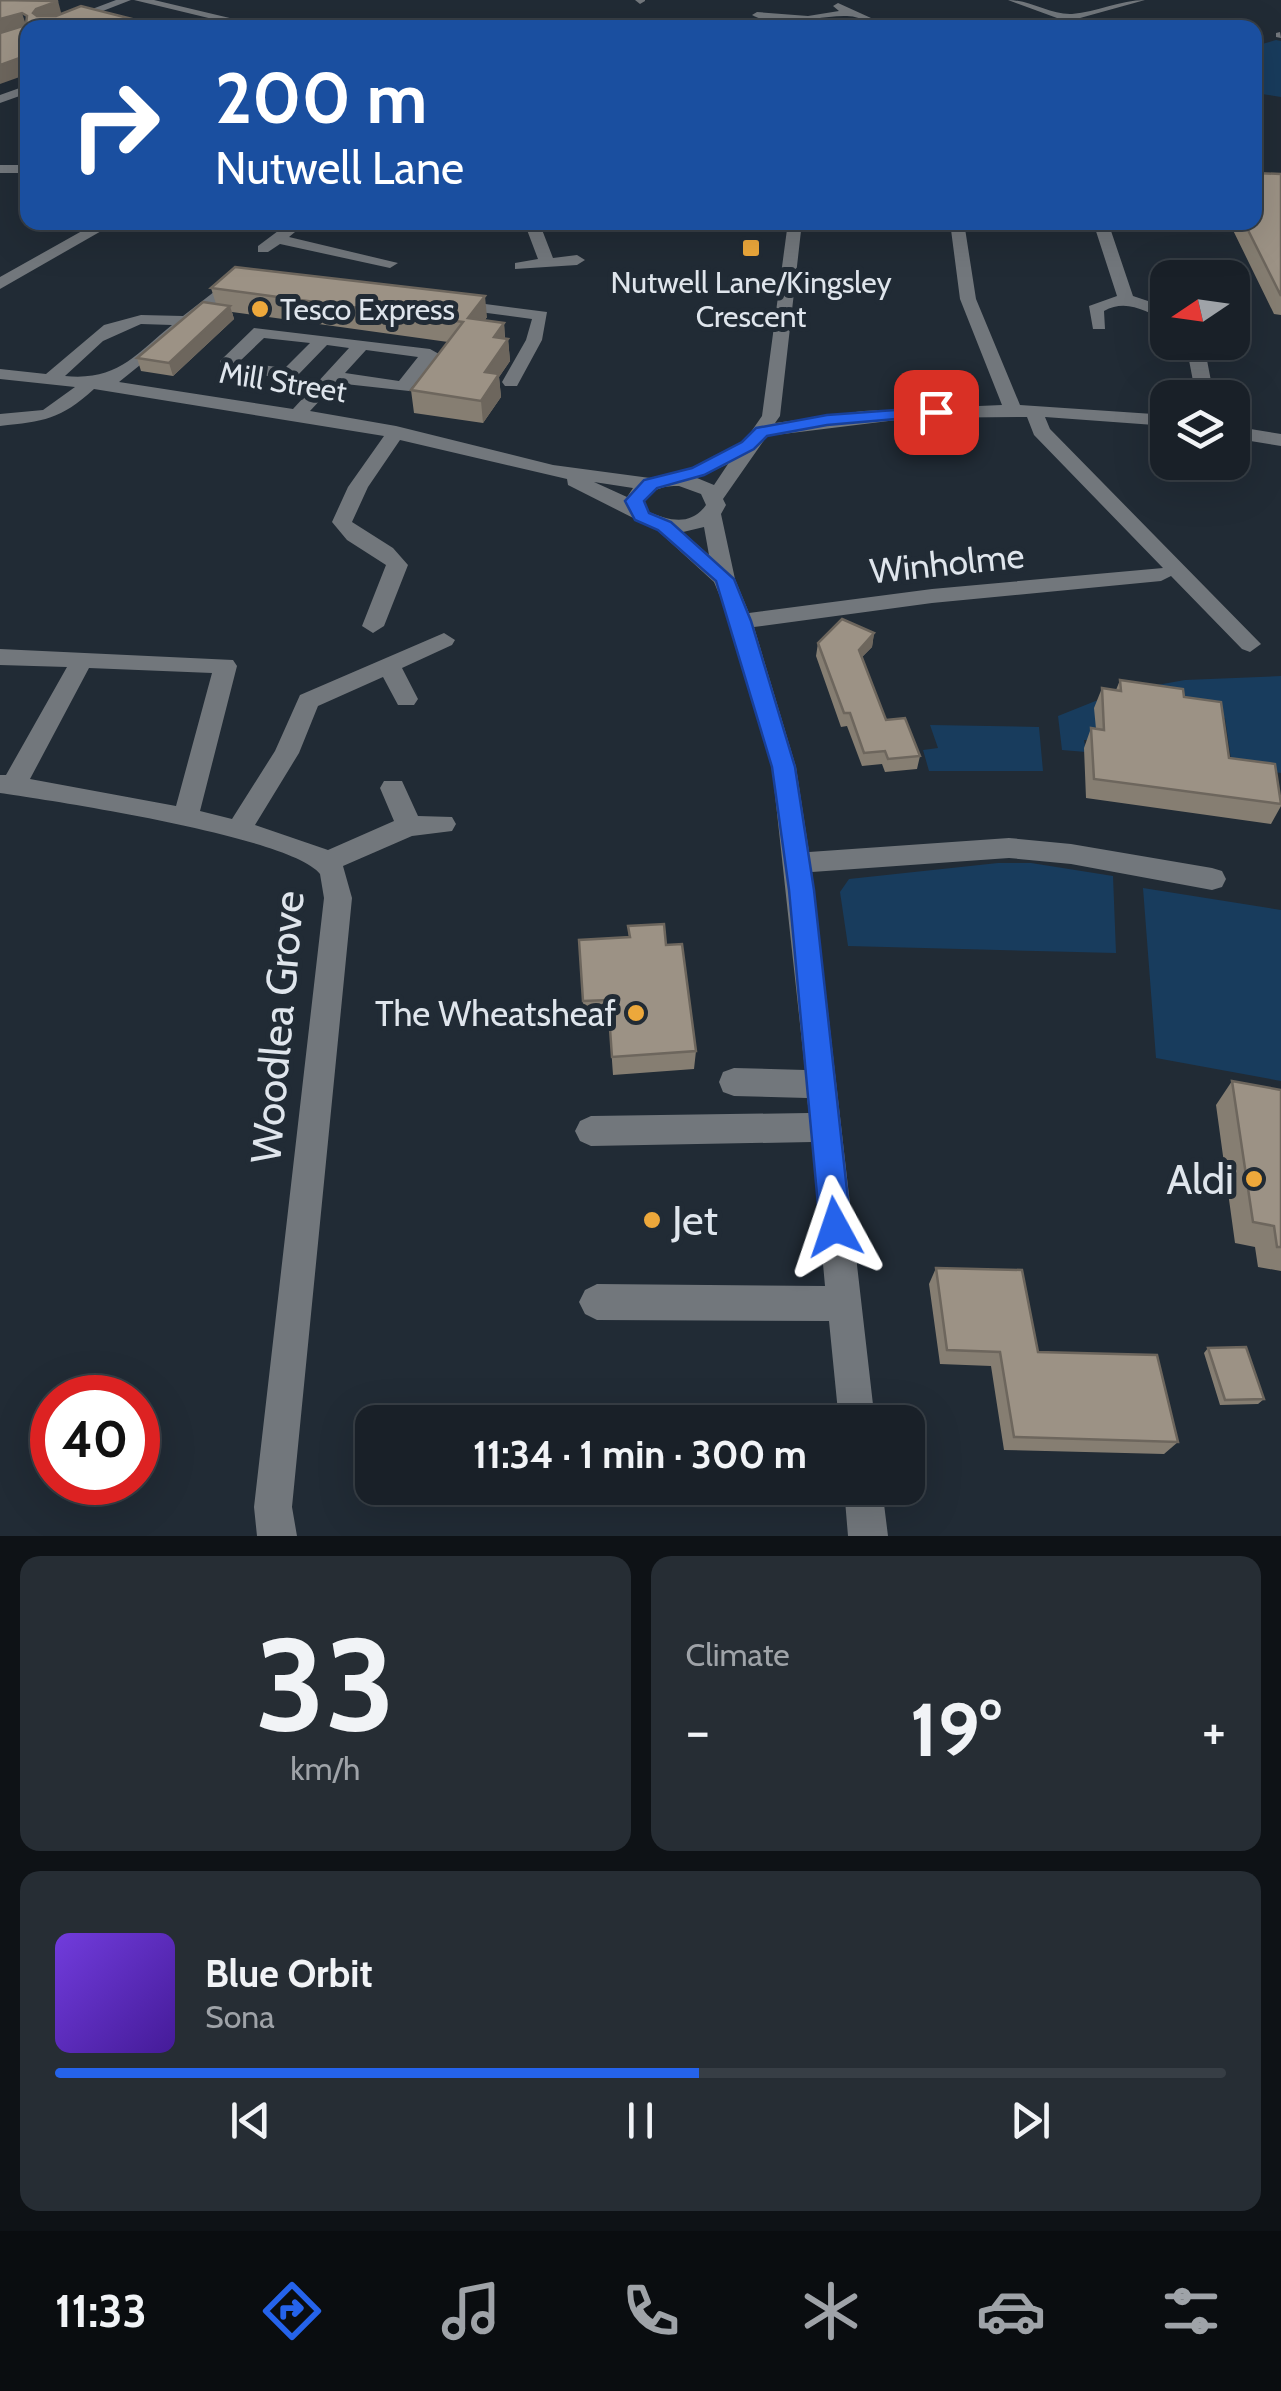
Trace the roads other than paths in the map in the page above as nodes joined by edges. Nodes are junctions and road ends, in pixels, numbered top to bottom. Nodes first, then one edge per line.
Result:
1 (126, 0) edge
2 (140, 0) edge
3 (220, 0) edge
4 (826, 0) edge
5 (1014, 0) edge
6 (1140, 0) edge
7 (193, 12) junction
8 (850, 12) junction
9 (757, 15) dead end
10 (1067, 18) junction
11 (70, 20) edge
12 (230, 20) edge
13 (869, 20) edge
14 (1061, 20) edge
15 (96, 230) edge
16 (289, 230) edge
17 (534, 230) edge
18 (794, 230) edge
19 (958, 230) edge
20 (1103, 230) edge
21 (278, 238) junction
22 (263, 249) dead end
23 (577, 260) dead end
24 (390, 263) dead end
25 (547, 264) junction
26 (520, 266) dead end
27 (252, 281) edge
28 (0, 284) edge
29 (435, 302) edge
30 (1127, 302) junction
31 (1150, 305) edge
32 (187, 321) junction
33 (1099, 324) dead end
34 (321, 341) junction
35 (371, 345) junction
36 (0, 374) edge
37 (332, 376) junction
38 (52, 379) junction
39 (511, 382) dead end
40 (89, 384) junction
41 (1024, 412) junction
42 (298, 414) junction
43 (0, 420) edge
44 (1150, 420) edge
45 (396, 432) junction
46 (1250, 435) edge
47 (755, 438) junction
48 (1281, 440) edge
49 (552, 471) junction
50 (657, 482) junction
51 (714, 506) junction
52 (636, 509) junction
53 (664, 526) junction
54 (1161, 574) dead end
55 (724, 579) junction
56 (741, 621) junction
57 (372, 626) dead end
58 (444, 640) dead end
59 (1250, 644) dead end
60 (0, 657) edge
61 (82, 659) junction
62 (388, 666) junction
63 (406, 699) dead end
64 (7, 785) edge
65 (393, 788) dead end
66 (185, 819) junction
67 (443, 824) dead end
68 (408, 826) junction
69 (239, 829) junction
70 (327, 862) junction
71 (797, 864) junction
72 (1212, 879) dead end
73 (734, 1082) dead end
74 (821, 1084) junction
75 (826, 1127) junction
76 (591, 1131) dead end
77 (598, 1302) dead end
78 (844, 1304) junction
79 (854, 1405) edge
80 (865, 1505) edge
81 (277, 1536) edge
82 (868, 1536) edge

1 - 11 street
2 - 7 street
3 - 7 street
4 - 8 street
5 - 10 street
6 - 10 street
7 - 12 street
8 - 9 street
8 - 13 street
10 - 14 street
15 - 28 street
16 - 21 street
17 - 25 street
18 - 47 street
19 - 41 street
20 - 30 street
21 - 22 street
21 - 24 street
23 - 25 street
25 - 26 street
27 - 32 street
29 - 39 street
30 - 31 street
30 - 33 street
32 - 38 street
32 - 40 street
34 - 34 street
34 - 35 street
35 - 37 street
35 - 37 street
36 - 38 street, Mill Street
37 - 42 street
38 - 40 street, Mill Street
40 - 42 street, Mill Street
40 - 43 street
41 - 44 street
41 - 47 street
41 - 59 street
42 - 45 street, Mill Street
45 - 49 street, Mill Street
45 - 57 street
46 - 48 street
47 - 50 street
47 - 51 street
49 - 50 street, Mill Street
49 - 52 street, Mill Street
50 - 51 street, Mill Street
50 - 52 street
51 - 53 street
51 - 55 street
52 - 53 street, Mill Street
53 - 55 street, Mill Street
54 - 56 street, Winholme
55 - 56 street
56 - 71 street
58 - 62 street
60 - 61 street
61 - 64 street
61 - 66 street
62 - 63 street
62 - 69 street
64 - 66 street, Woodlea Grove
65 - 68 street
66 - 69 street, Woodlea Grove
67 - 68 street
68 - 70 street
69 - 70 street, Woodlea Grove
70 - 81 street, Woodlea Grove
71 - 72 street
71 - 74 street
73 - 74 street
74 - 75 street
75 - 76 street
75 - 78 street
77 - 78 street
78 - 79 street
80 - 82 street

